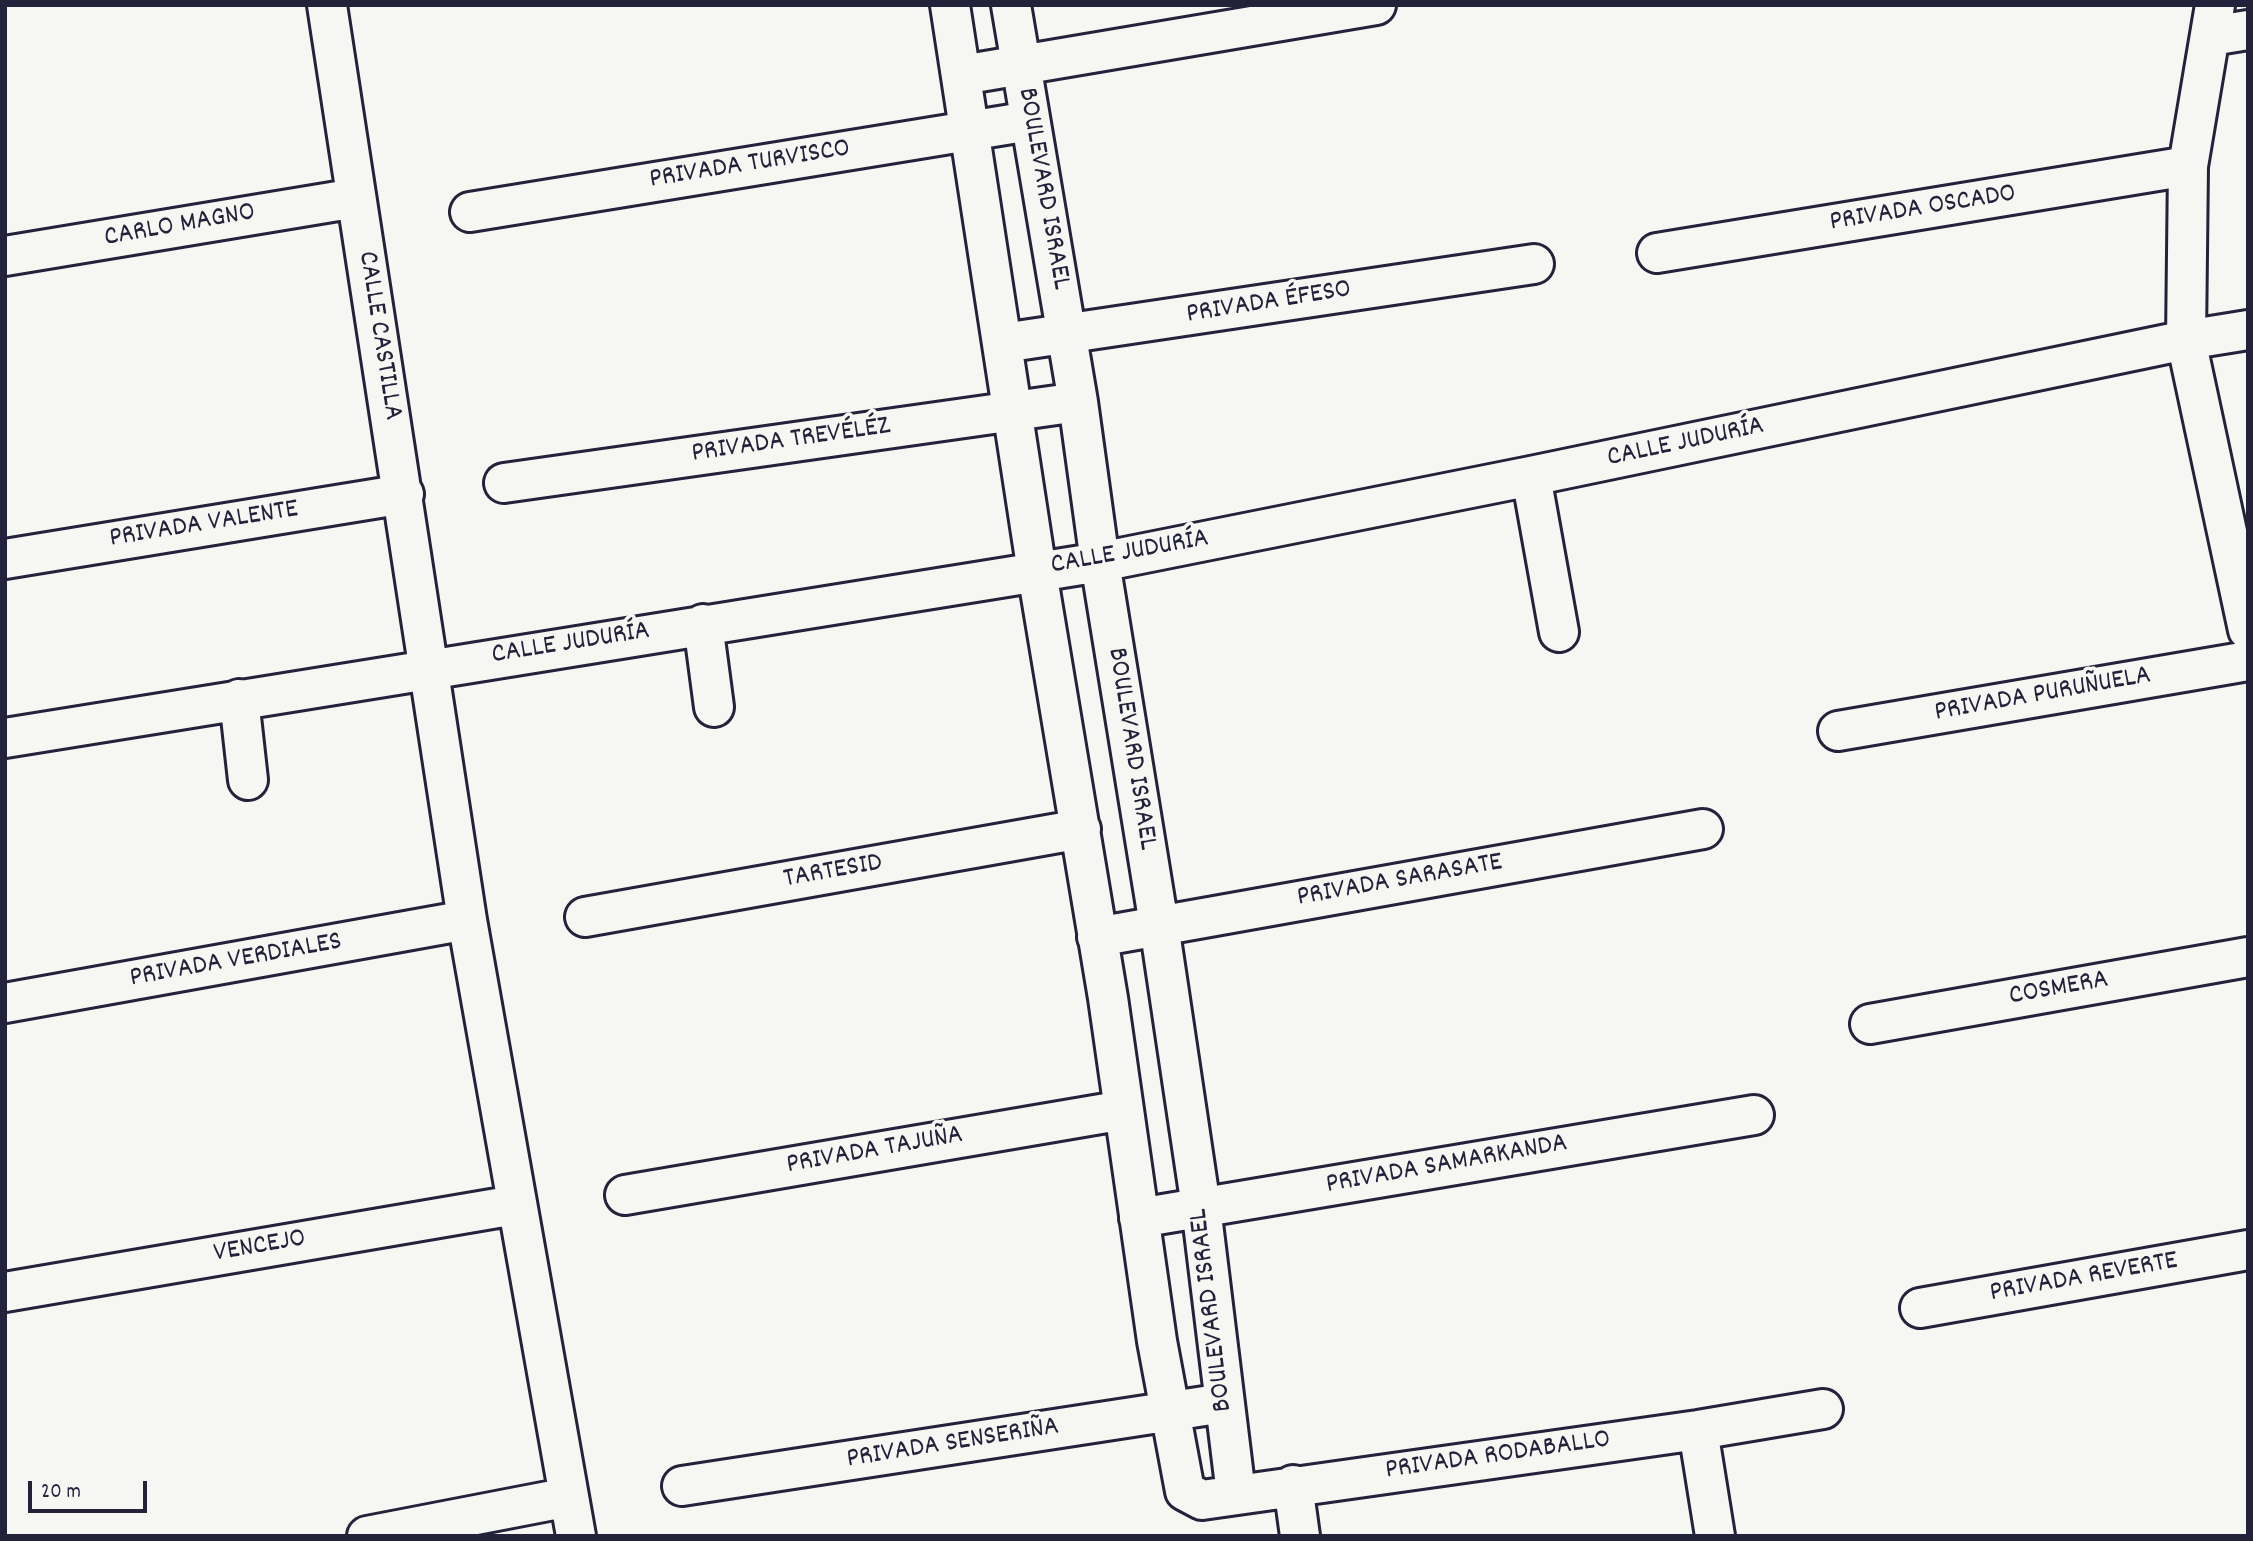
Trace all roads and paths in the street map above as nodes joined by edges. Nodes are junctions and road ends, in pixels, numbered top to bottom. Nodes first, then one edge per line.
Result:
1 (327, 5) edge
2 (950, 5) edge
3 (1011, 5) edge
4 (1376, 5) edge
5 (2225, 24) edge
6 (1021, 65) junction
7 (962, 75) junction
8 (1030, 121) junction
9 (971, 130) junction
10 (2188, 166) junction
11 (356, 198) junction
12 (470, 212) dead end
13 (1657, 253) dead end
14 (5, 256) edge
15 (1534, 264) dead end
16 (2248, 330) edge
17 (1066, 335) junction
18 (2186, 340) junction
19 (1003, 343) junction
20 (1078, 402) junction
21 (1014, 411) junction
22 (1531, 476) junction
23 (504, 483) dead end
24 (404, 494) junction
25 (5, 559) edge
26 (1100, 562) junction
27 (1037, 572) junction
28 (703, 624) junction
29 (2248, 630) edge
30 (1559, 632) dead end
31 (2248, 661) edge
32 (427, 668) junction
33 (239, 699) junction
34 (714, 707) dead end
35 (1838, 732) dead end
36 (5, 738) edge
37 (248, 780) dead end
38 (1081, 829) junction
39 (1703, 829) dead end
40 (585, 917) dead end
41 (467, 920) junction
42 (1159, 925) junction
43 (1097, 937) junction
44 (2248, 957) edge
45 (5, 1003) edge
46 (1870, 1024) dead end
47 (1124, 1110) junction
48 (1754, 1115) dead end
49 (625, 1195) dead end
50 (515, 1205) junction
51 (1201, 1207) junction
52 (1139, 1218) junction
53 (2248, 1250) edge
54 (5, 1292) edge
55 (1920, 1308) dead end
56 (1224, 1403) junction
57 (1823, 1409) dead end
58 (1169, 1411) junction
59 (1698, 1430) junction
60 (1181, 1482) joint
61 (1293, 1485) junction
62 (682, 1486) dead end
63 (1236, 1494) junction
64 (569, 1497) junction
65 (367, 1536) edge
66 (576, 1536) edge
67 (1300, 1536) edge
68 (1715, 1536) edge

1 - 11 street, CALLE CASTILLA
2 - 7 street, BOULEVARD ISRAEL
3 - 6 street, BOULEVARD ISRAEL
4 - 6 street
5 - 10 street
6 - 7 street
6 - 8 street, BOULEVARD ISRAEL
7 - 9 street, BOULEVARD ISRAEL
8 - 9 street, PRIVADA TURVISCO
8 - 17 street, BOULEVARD ISRAEL
9 - 12 street, PRIVADA TURVISCO
9 - 19 street, BOULEVARD ISRAEL
10 - 13 street, PRIVADA OSCADO
10 - 18 street
11 - 14 street, CARLO MAGNO
11 - 24 street, CALLE CASTILLA
15 - 17 street, PRIVADA ÉFESO
16 - 18 street, CALLE JUDURÍA
17 - 19 street, PRIVADA ÉFESO
17 - 20 street, BOULEVARD ISRAEL
18 - 22 street, CALLE JUDURÍA
18 - 29 street
19 - 21 street, BOULEVARD ISRAEL
20 - 21 street, PRIVADA TREVÉLÉZ
20 - 26 street, BOULEVARD ISRAEL
21 - 23 street, PRIVADA TREVÉLÉZ
21 - 27 street, BOULEVARD ISRAEL
22 - 26 street, CALLE JUDURÍA
22 - 30 street
24 - 25 street, PRIVADA VALENTE
24 - 32 street, CALLE CASTILLA
26 - 27 street, CALLE JUDURÍA
26 - 42 street, BOULEVARD ISRAEL
27 - 28 street, CALLE JUDURÍA
27 - 38 street, BOULEVARD ISRAEL
28 - 32 street, CALLE JUDURÍA
28 - 34 street
31 - 35 street, PRIVADA PURUÑUELA
32 - 33 street, CALLE JUDURÍA
32 - 41 street, CALLE CASTILLA
33 - 36 street, CALLE JUDURÍA
33 - 37 street
38 - 40 street, TARTESID
38 - 43 street, BOULEVARD ISRAEL
39 - 42 street, PRIVADA SARASATE
41 - 45 street, PRIVADA VERDIALES
41 - 50 street, CALLE CASTILLA
42 - 43 street, PRIVADA SARASATE
42 - 51 street, BOULEVARD ISRAEL
43 - 47 street, BOULEVARD ISRAEL
44 - 46 street, COSMERA
47 - 49 street, PRIVADA TAJUÑA
47 - 52 street, BOULEVARD ISRAEL
48 - 51 street, PRIVADA SAMARKANDA
50 - 54 street, VENCEJO
50 - 64 street, CALLE CASTILLA
51 - 52 street, PRIVADA SAMARKANDA
51 - 56 street, BOULEVARD ISRAEL
52 - 58 street, BOULEVARD ISRAEL
53 - 55 street, PRIVADA REVERTE
56 - 58 street, PRIVADA SENSERIÑA
56 - 63 street, BOULEVARD ISRAEL
57 - 59 street, PRIVADA RODABALLO
58 - 60 street, BOULEVARD ISRAEL
58 - 62 street, PRIVADA SENSERIÑA
59 - 61 street, PRIVADA RODABALLO
59 - 68 street
60 - 63 street, PRIVADA RODABALLO
61 - 63 street, PRIVADA RODABALLO
61 - 67 street
64 - 65 street
64 - 66 street, CALLE CASTILLA

